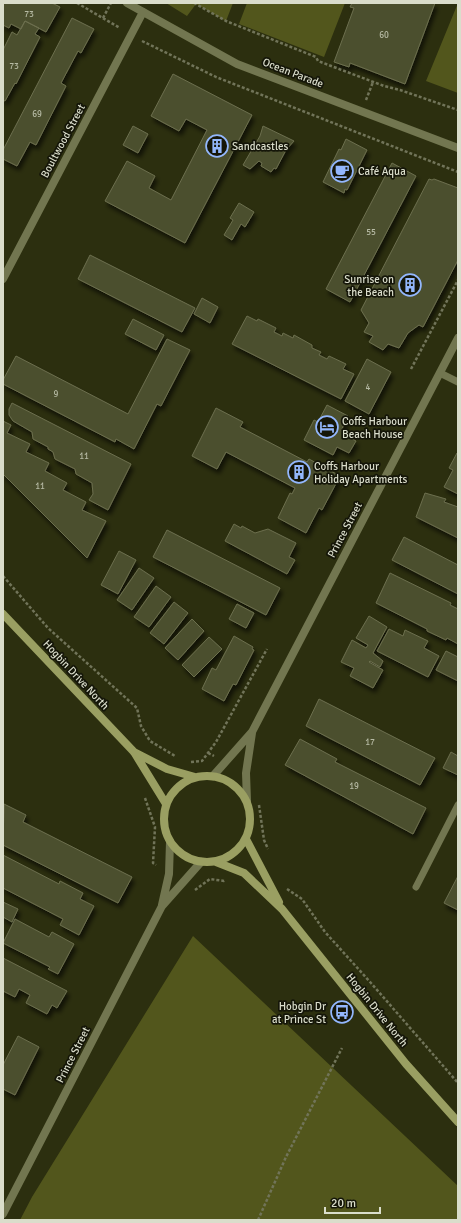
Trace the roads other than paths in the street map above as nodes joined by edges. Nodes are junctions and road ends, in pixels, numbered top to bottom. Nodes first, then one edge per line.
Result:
1 (127, 3) edge
2 (143, 12) junction
3 (458, 148) edge
4 (3, 279) edge
5 (458, 338) edge
6 (440, 373) junction
7 (458, 382) edge
8 (3, 614) edge
9 (252, 732) junction
10 (134, 752) junction
11 (213, 776) junction
12 (195, 777) junction
13 (247, 801) junction
14 (166, 804) junction
15 (458, 805) edge
16 (246, 839) junction
17 (170, 842) junction
18 (201, 862) junction
19 (216, 862) junction
20 (416, 887) dead end
21 (162, 906) junction
22 (282, 909) junction
23 (458, 1122) edge
24 (3, 1214) edge

1 - 2 street, Ocean Parade
2 - 3 street, Ocean Parade
2 - 4 street, Boultwood Street
5 - 6 street, Prince Street
6 - 7 lane
6 - 9 street, Prince Street
8 - 10 main road, Hogbin Drive North
9 - 11 street, Prince Street
9 - 13 street, Prince Street
10 - 12 main road, Hogbin Drive North
10 - 14 main road, Hogbin Drive North
11 - 12 main road
11 - 13 main road
12 - 14 main road
13 - 16 main road
14 - 17 main road
15 - 20 lane
16 - 19 main road
16 - 22 main road, Hogbin Drive North
17 - 18 main road
17 - 21 street, Prince Street
18 - 19 main road
18 - 21 street, Prince Street
19 - 22 main road, Hogbin Drive North
21 - 24 street, Prince Street
22 - 23 main road, Hogbin Drive North

